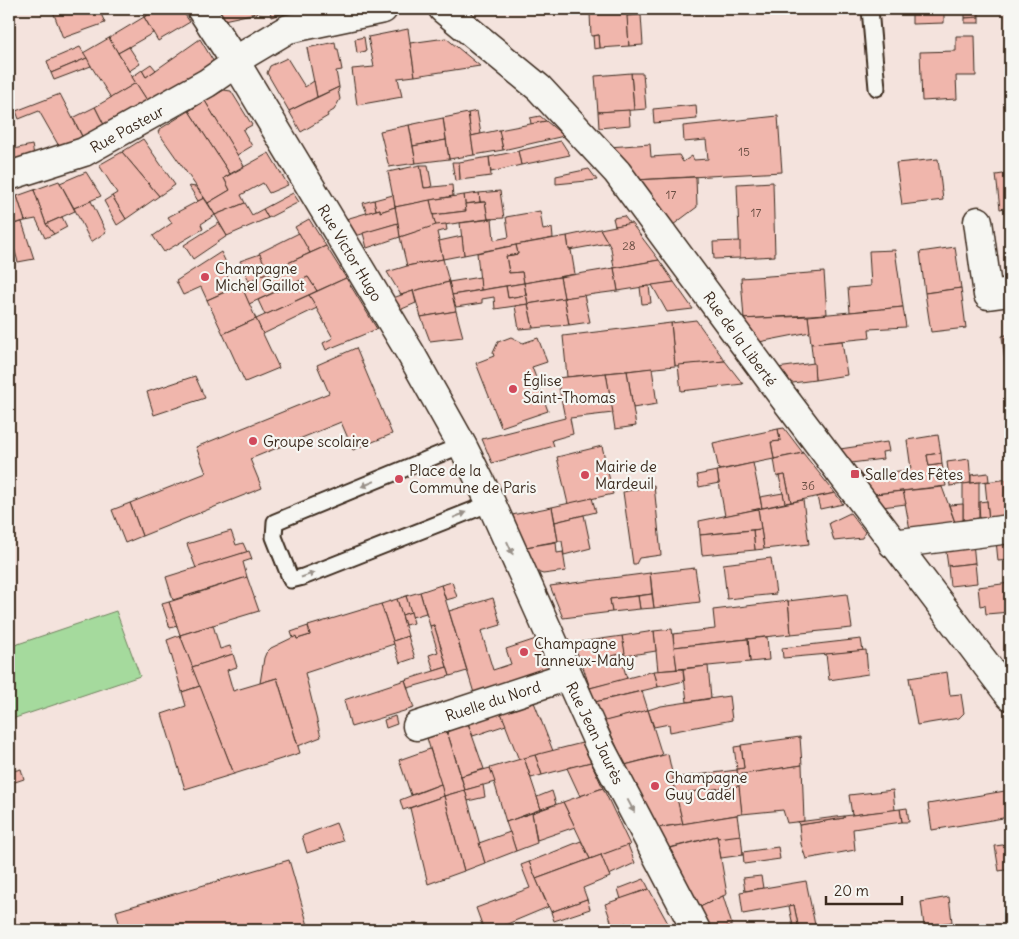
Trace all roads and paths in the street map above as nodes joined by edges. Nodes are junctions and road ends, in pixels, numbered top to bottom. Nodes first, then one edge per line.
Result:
1 (201, 9) edge
2 (383, 9) edge
3 (443, 9) edge
4 (870, 9) edge
5 (236, 63) junction
6 (877, 88) dead end
7 (9, 176) edge
8 (978, 221) dead end
9 (1010, 292) edge
10 (462, 445) junction
11 (491, 503) junction
12 (1010, 529) edge
13 (894, 544) junction
14 (568, 676) junction
15 (1010, 696) edge
16 (417, 726) dead end
17 (696, 930) edge

1 - 5 street, Rue Victor Hugo
2 - 5 street, Rue Pasteur
3 - 13 street, Rue de la Liberté
4 - 6 lane
5 - 7 street, Rue Pasteur
5 - 10 street, Rue Victor Hugo
8 - 9 street
10 - 11 street, Rue Victor Hugo
10 -> 11 lane
11 -> 14 street, Rue Jean Jaurès
12 - 13 street
13 - 15 street, Rue de la Liberté
14 - 16 street, Ruelle du Nord
14 -> 17 street, Rue Jean Jaurès

